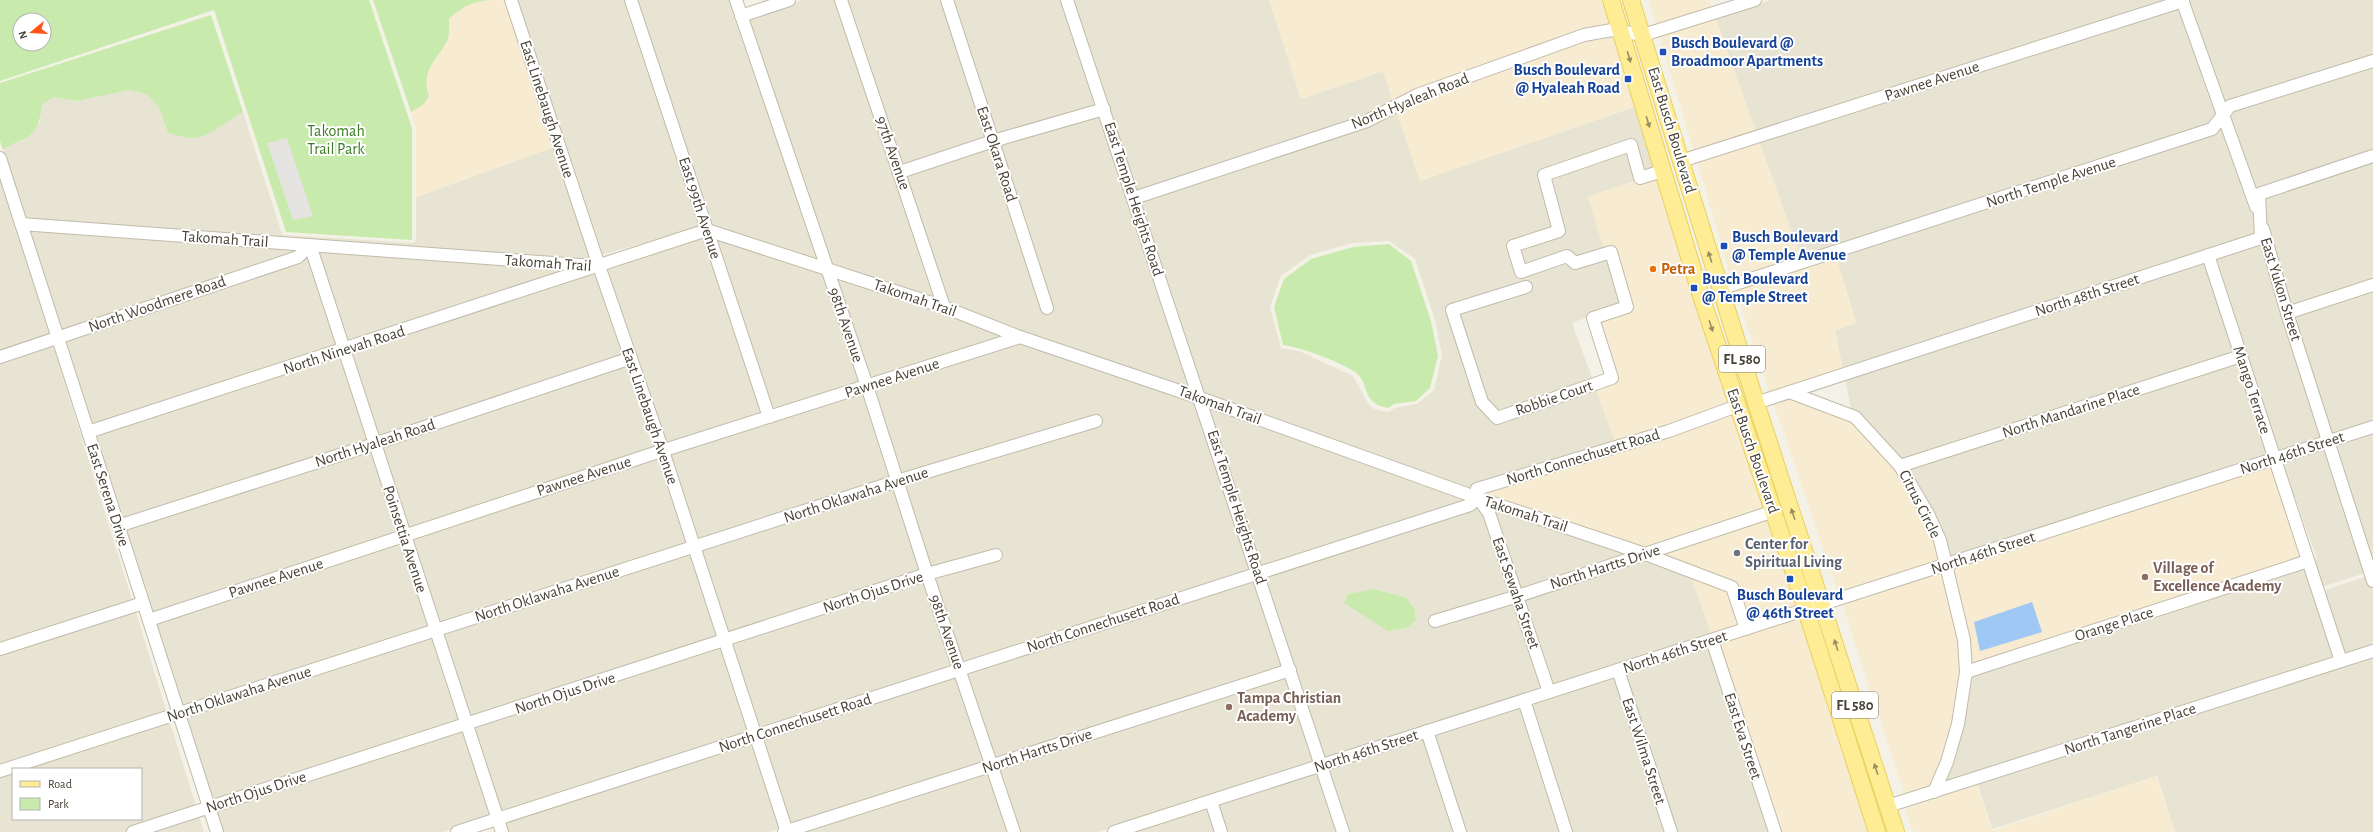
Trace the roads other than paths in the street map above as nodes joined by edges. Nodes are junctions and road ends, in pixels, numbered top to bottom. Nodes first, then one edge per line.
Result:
1 (511, 0) edge
2 (631, 0) edge
3 (736, 0) edge
4 (788, 0) edge
5 (841, 0) edge
6 (947, 0) edge
7 (1067, 0) edge
8 (1612, 0) edge
9 (1632, 0) edge
10 (1755, 0) edge
11 (2183, 1) edge
12 (741, 16) junction
13 (1621, 30) junction
14 (1642, 35) junction
15 (2373, 61) edge
16 (1104, 109) junction
17 (2223, 118) junction
18 (994, 141) junction
19 (2373, 156) edge
20 (0, 158) edge
21 (1682, 161) junction
22 (1662, 171) junction
23 (900, 172) junction
24 (1667, 187) junction
25 (1134, 198) junction
26 (2259, 215) junction
27 (21, 224) junction
28 (707, 230) junction
29 (310, 245) junction
30 (2208, 255) junction
31 (599, 266) junction
32 (826, 268) junction
33 (2373, 285) edge
34 (1526, 287) dead end
35 (1720, 289) junction
36 (1702, 296) junction
37 (944, 307) junction
38 (1047, 308) dead end
39 (2287, 313) junction
40 (1020, 337) junction
41 (58, 338) junction
42 (344, 350) junction
43 (2241, 356) junction
44 (0, 357) edge
45 (630, 358) junction
46 (1750, 385) junction
47 (867, 386) junction
48 (1789, 392) junction
49 (1200, 398) junction
50 (1756, 403) junction
51 (1737, 406) junction
52 (769, 417) junction
53 (1096, 421) dead end
54 (2373, 427) edge
55 (88, 432) junction
56 (2328, 442) junction
57 (374, 444) junction
58 (663, 451) junction
59 (2275, 458) junction
60 (1900, 466) junction
61 (897, 481) junction
62 (1783, 484) junction
63 (1478, 498) junction
64 (1774, 512) junction
65 (118, 526) junction
66 (404, 536) junction
67 (694, 547) junction
68 (1645, 554) junction
69 (996, 555) dead end
70 (2308, 561) junction
71 (1946, 565) junction
72 (2372, 573) edge
73 (927, 574) junction
74 (1258, 574) junction
75 (1518, 596) junction
76 (143, 603) junction
77 (1823, 604) junction
78 (1806, 610) junction
79 (149, 620) junction
80 (1435, 621) dead end
81 (1746, 629) junction
82 (435, 630) junction
83 (1712, 640) junction
84 (725, 641) junction
85 (0, 649) edge
86 (2373, 651) edge
87 (2341, 662) junction
88 (960, 669) junction
89 (1290, 670) junction
90 (1618, 670) junction
91 (1966, 672) junction
92 (1549, 692) junction
93 (1524, 700) junction
94 (179, 713) junction
95 (467, 724) junction
96 (1427, 731) junction
97 (755, 736) junction
98 (1322, 765) junction
99 (992, 766) junction
100 (0, 771) edge
101 (1934, 792) junction
102 (1211, 801) junction
103 (1888, 806) junction
104 (209, 807) junction
105 (497, 819) junction
106 (133, 832) edge
107 (217, 832) edge
108 (457, 832) edge
109 (502, 832) edge
110 (786, 832) edge
111 (1014, 832) edge
112 (1115, 832) edge
113 (1221, 832) edge
114 (1343, 832) edge
115 (1460, 832) edge
116 (1566, 832) edge
117 (1671, 832) edge
118 (1775, 832) edge
119 (1877, 832) edge
120 (1896, 832) edge

1 - 31 street, East Linebaugh Avenue
2 - 28 street, East 99th Avenue
3 - 12 street, 98th Avenue
4 - 12 street
5 - 23 street, 97th Avenue
6 - 18 street, East Okara Road
7 - 16 street, East Temple Heights Road
8 - 13 main road, East Busch Boulevard / FL 580
9 - 14 main road, East Busch Boulevard / FL 580
10 - 14 street
11 - 17 street, East Yukon Street
11 - 21 street, Pawnee Avenue
12 - 32 street, 98th Avenue
13 - 14 street, North Hyaleah Road
13 -> 22 main road, East Busch Boulevard / FL 580
13 - 25 street, North Hyaleah Road
14 - 21 main road, East Busch Boulevard / FL 580
15 - 17 street, North Temple Avenue
16 - 18 street
16 - 25 street, East Temple Heights Road
17 - 26 street, East Yukon Street
17 - 35 street, North Temple Avenue
18 - 23 street
18 - 38 street, East Okara Road
19 - 26 street, North 48th Street
20 - 27 street, East Serena Drive
35 -> 21 main road, East Busch Boulevard / FL 580
22 - 24 main road, East Busch Boulevard / FL 580
22 - 34 street, Robbie Court
23 - 37 street, 97th Avenue
24 - 35 main road
24 - 36 main road, East Busch Boulevard / FL 580
25 - 49 street, East Temple Heights Road
26 - 30 street, North 48th Street
26 - 39 street, East Yukon Street
27 - 29 street, Takomah Trail
27 - 41 street, East Serena Drive
28 - 31 street, Takomah Trail
28 - 32 street, Takomah Trail
28 - 52 street, East 99th Avenue
29 - 31 street, Takomah Trail
29 - 41 street, North Woodmere Road
29 - 42 street, Poinsettia Avenue
30 - 43 street, Mango Terrace
30 - 48 street, North 48th Street
31 - 42 street, North Ninevah Road
31 - 45 street, East Linebaugh Avenue
32 - 37 street, Takomah Trail
32 - 47 street, 98th Avenue
33 - 39 street
35 - 46 main road, East Busch Boulevard / FL 580
36 - 46 main road
36 -> 51 main road, East Busch Boulevard / FL 580
37 - 40 street, Takomah Trail
39 - 56 street, East Yukon Street
40 - 47 street, Pawnee Avenue
40 - 49 street, Takomah Trail
41 - 44 street, North Woodmere Road
41 - 55 street, East Serena Drive
42 - 55 street, North Ninevah Road
42 - 57 street, Poinsettia Avenue
43 - 59 street, Mango Terrace
43 - 60 street, North Mandarine Place
45 - 57 street, North Hyaleah Road
45 - 58 street, East Linebaugh Avenue
46 - 50 main road, East Busch Boulevard / FL 580
47 - 52 street, Pawnee Avenue
47 - 61 street, 98th Avenue
48 - 50 street, North 48th Street
48 - 60 street, Citrus Circle
49 - 63 street, Takomah Trail
49 - 74 street, East Temple Heights Road
50 - 62 main road, East Busch Boulevard / FL 580
51 - 62 main road
51 - 63 street, North Connechusett Road
51 - 64 main road, East Busch Boulevard / FL 580
52 - 58 street, Pawnee Avenue
53 - 61 street, North Oklawaha Avenue
54 - 56 street, North 46th Street
55 - 65 street, East Serena Drive
56 - 59 street, North 46th Street
56 - 72 street, East Yukon Street
57 - 65 street, North Hyaleah Road
57 - 66 street, Poinsettia Avenue
58 - 66 street, Pawnee Avenue
58 - 67 street, East Linebaugh Avenue
59 - 70 street, Mango Terrace
59 - 71 street, North 46th Street
60 - 71 street, Citrus Circle
61 - 67 street, North Oklawaha Avenue
61 - 73 street, 98th Avenue
77 -> 62 main road, East Busch Boulevard / FL 580
63 - 68 street, Takomah Trail
63 - 74 street, North Connechusett Road
63 - 75 street, East Sewaha Street
64 - 68 street, North Hartts Drive
64 - 78 main road, East Busch Boulevard / FL 580
65 - 76 street, East Serena Drive
66 - 79 street, Pawnee Avenue
66 - 82 street, Poinsettia Avenue
67 - 82 street, North Oklawaha Avenue
67 - 84 street, East Linebaugh Avenue
68 - 75 street, North Hartts Drive
68 - 81 street, Takomah Trail
69 - 73 street, North Ojus Drive
70 - 87 street, Mango Terrace
70 - 91 street, Orange Place
71 - 77 street, North 46th Street
71 - 91 street, Citrus Circle
73 - 84 street, North Ojus Drive
73 - 88 street, 98th Avenue
74 - 88 street, North Connechusett Road
74 - 89 street, East Temple Heights Road
75 - 80 street, North Hartts Drive
75 - 92 street, East Sewaha Street
76 - 79 street, East Serena Drive
76 - 85 street
77 - 78 street, North 46th Street
103 -> 77 main road, East Busch Boulevard / FL 580
78 - 81 street, North 46th Street
78 - 119 main road, East Busch Boulevard / FL 580
79 - 94 street, East Serena Drive
81 - 83 street, North 46th Street
82 - 94 street, North Oklawaha Avenue
82 - 95 street, Poinsettia Avenue
83 - 90 street, North 46th Street
83 - 118 street, East Eva Street
84 - 95 street, North Ojus Drive
84 - 97 street, East Linebaugh Avenue
86 - 87 street, North Tangerine Place
87 - 101 street, North Tangerine Place
88 - 97 street, North Connechusett Road
88 - 99 street, 98th Avenue
89 - 98 street, East Temple Heights Road
89 - 99 street, North Hartts Drive
90 - 92 street, North 46th Street
90 - 117 street, East Wilma Street
91 - 101 street, Citrus Circle
92 - 93 street, North 46th Street
93 - 96 street, North 46th Street
93 - 116 street
94 - 100 street, North Oklawaha Avenue
94 - 104 street, East Serena Drive
95 - 104 street, North Ojus Drive
95 - 105 street, Poinsettia Avenue
96 - 98 street, North 46th Street
96 - 115 street
97 - 105 street, North Connechusett Road
97 - 110 street, East Linebaugh Avenue
98 - 102 street, North 46th Street
98 - 114 street, East Temple Heights Road
99 - 110 street, North Hartts Drive
99 - 111 street, 98th Avenue
101 - 103 street, North Tangerine Place
102 - 112 street, North 46th Street
102 - 113 street
103 - 120 main road, East Busch Boulevard / FL 580
104 - 106 street, North Ojus Drive
104 - 107 street, East Serena Drive
105 - 108 street, North Connechusett Road
105 - 109 street, Poinsettia Avenue

